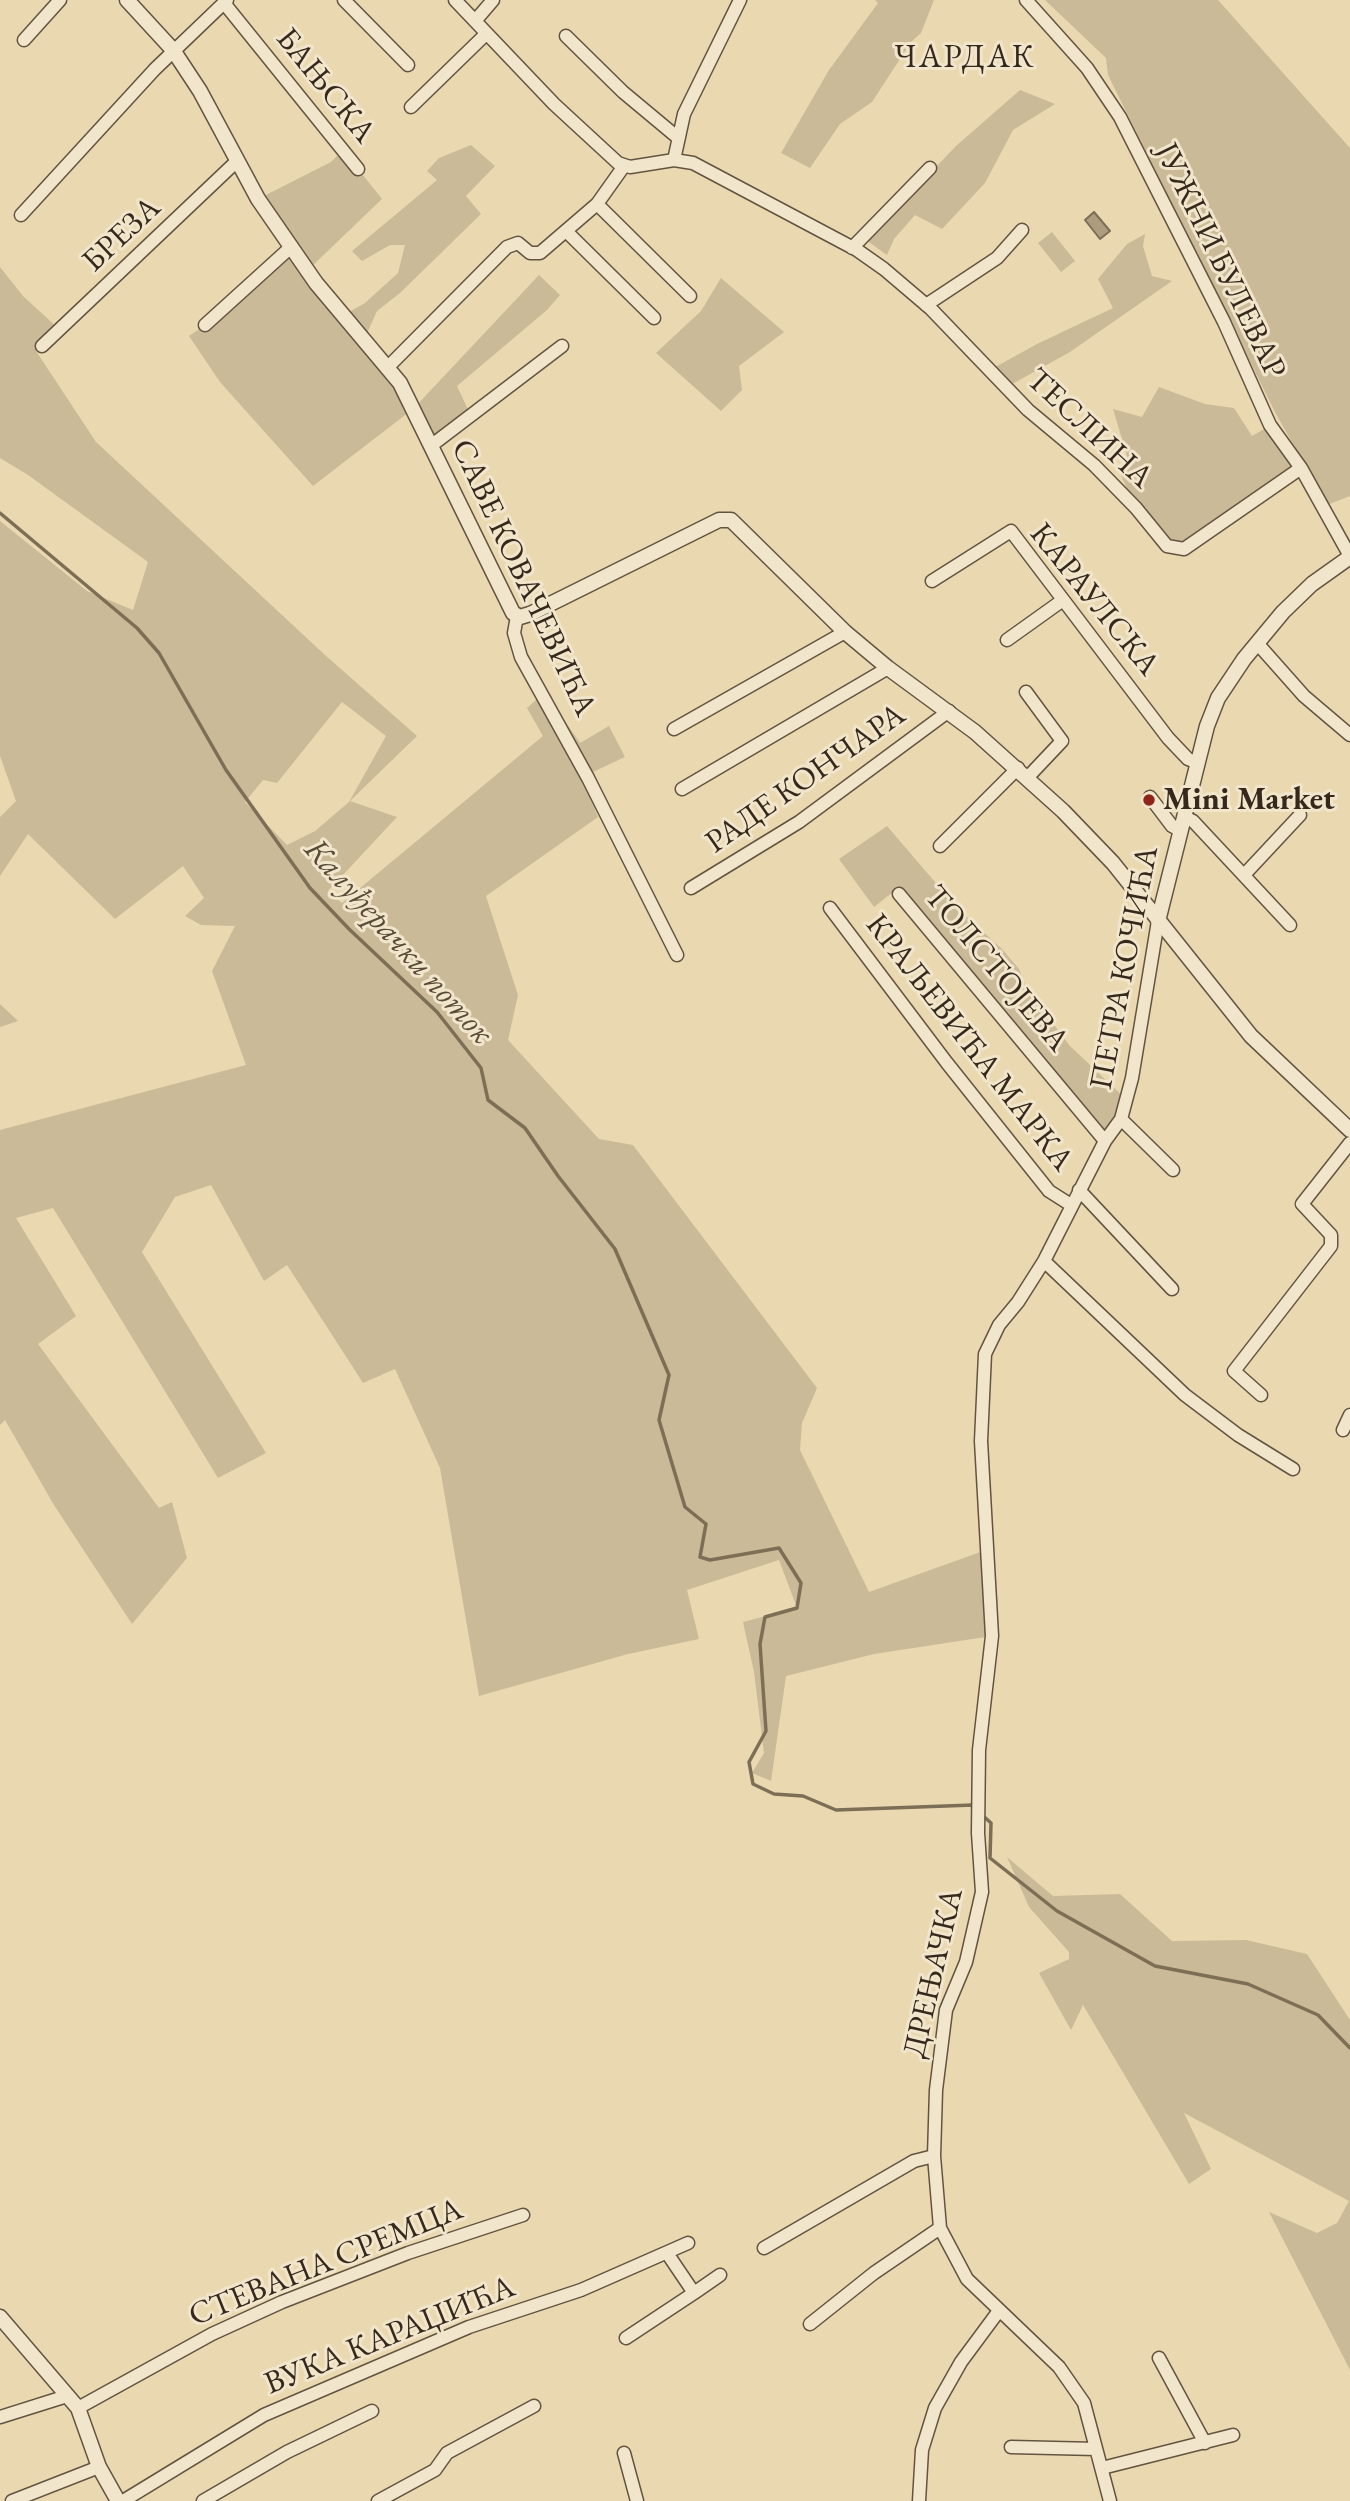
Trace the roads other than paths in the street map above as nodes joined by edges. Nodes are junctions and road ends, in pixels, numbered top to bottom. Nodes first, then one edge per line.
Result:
1 (60, 0) edge
2 (127, 0) edge
3 (344, 0) edge
4 (455, 0) edge
5 (494, 0) edge
6 (740, 0) edge
7 (1026, 0) edge
8 (226, 1) edge
9 (475, 21) junction
10 (486, 34) junction
11 (566, 36) dead end
12 (23, 40) dead end
13 (173, 50) junction
14 (408, 65) dead end
15 (411, 107) dead end
16 (677, 137) junction
17 (674, 160) junction
18 (237, 162) junction
19 (624, 166) junction
20 (930, 168) dead end
21 (358, 169) dead end
22 (597, 205) junction
23 (21, 215) dead end
24 (1022, 230) dead end
25 (567, 232) junction
26 (290, 247) junction
27 (852, 248) junction
28 (690, 296) dead end
29 (926, 305) junction
30 (654, 318) dead end
31 (205, 325) dead end
32 (42, 346) dead end
33 (562, 346) dead end
34 (388, 367) junction
35 (432, 445) junction
36 (1301, 468) junction
37 (1350, 556) edge
38 (932, 581) dead end
39 (1063, 600) junction
40 (517, 616) junction
41 (845, 632) junction
42 (1007, 640) dead end
43 (1257, 643) junction
44 (888, 668) junction
45 (1026, 692) dead end
46 (949, 711) junction
47 (674, 729) dead end
48 (1350, 735) edge
49 (1198, 764) junction
50 (1023, 773) junction
51 (682, 789) dead end
52 (1150, 797) dead end
53 (1300, 815) dead end
54 (1183, 824) junction
55 (940, 846) dead end
56 (1244, 875) junction
57 (691, 888) dead end
58 (899, 894) dead end
59 (830, 908) dead end
60 (1158, 921) junction
61 (1290, 925) dead end
62 (677, 955) dead end
63 (1121, 1119) junction
64 (1350, 1130) edge
65 (1105, 1141) junction
66 (1350, 1143) edge
67 (1173, 1170) dead end
68 (1079, 1190) junction
69 (1071, 1205) junction
70 (1044, 1261) junction
71 (1172, 1289) dead end
72 (1261, 1395) dead end
73 (1350, 1415) edge
74 (981, 1419) joint
75 (1343, 1430) dead end
76 (1293, 1469) dead end
77 (934, 2156) junction
78 (523, 2215) dead end
79 (940, 2228) junction
80 (688, 2243) dead end
81 (764, 2248) dead end
82 (667, 2253) junction
83 (720, 2275) dead end
84 (694, 2293) junction
85 (998, 2312) junction
86 (0, 2317) edge
87 (810, 2324) dead end
88 (626, 2338) dead end
89 (1159, 2358) dead end
90 (67, 2396) junction
91 (534, 2406) dead end
92 (78, 2408) junction
93 (372, 2411) dead end
94 (0, 2417) edge
95 (1233, 2435) dead end
96 (1205, 2442) junction
97 (1011, 2446) dead end
98 (1096, 2449) junction
99 (624, 2453) dead end
100 (99, 2467) junction
101 (1102, 2468) junction
102 (12, 2501) edge
103 (121, 2501) edge
104 (203, 2501) edge
105 (378, 2501) edge
106 (637, 2501) edge
107 (919, 2501) edge
108 (1110, 2501) edge

1 - 12 street
2 - 13 street, САВЕ КОВАЧЕВИЋА
3 - 14 street
4 - 9 street
5 - 9 street
6 - 16 street
7 - 36 street, ЈУЖНИ БУЛЕВАР
8 - 13 street
8 - 21 street, БАЊСКА
9 - 10 street
10 - 15 street
10 - 19 street
11 - 16 street
13 - 18 street, САВЕ КОВАЧЕВИЋА
13 - 23 street
16 - 17 street
17 - 19 street, ТЕСЛИНА
17 - 27 street, ТЕСЛИНА
18 - 26 street, САВЕ КОВАЧЕВИЋА
18 - 32 street, БРЕЗА
19 - 22 street
20 - 27 street
22 - 25 street
22 - 28 street
24 - 29 street
25 - 30 street
25 - 34 street
26 - 31 street
26 - 34 street, САВЕ КОВАЧЕВИЋА
27 - 29 street, ТЕСЛИНА
29 - 36 street, ТЕСЛИНА
33 - 35 street
34 - 35 street, САВЕ КОВАЧЕВИЋА
35 - 40 street, САВЕ КОВАЧЕВИЋА
36 - 37 street, ЈУЖНИ БУЛЕВАР
37 - 43 street, ПЕТРА КОЧИЋА
38 - 39 street, КАРАУЛСКА
39 - 42 street
39 - 49 street, КАРАУЛСКА
40 - 41 street
40 - 62 street, САВЕ КОВАЧЕВИЋА
41 - 44 street
41 - 47 street
43 - 48 street
43 - 49 street, ПЕТРА КОЧИЋА
44 - 46 street
44 - 51 street
45 - 50 street
46 - 50 street
46 - 57 street, РАДЕ КОНЧАРА
49 - 54 street, ПЕТРА КОЧИЋА
50 - 55 street
50 - 60 street
52 - 54 street
53 - 56 street
54 - 56 street
54 - 60 street, ПЕТРА КОЧИЋА
56 - 61 street
58 - 65 street, ТОЛСТОЈЕВА
59 - 69 street, КРАЉЕВИЋА МАРКА
60 - 63 street, ПЕТРА КОЧИЋА
60 - 64 street
63 - 65 street, ПЕТРА КОЧИЋА
63 - 67 street
65 - 68 street, ПЕТРА КОЧИЋА
66 - 72 street
68 - 69 street, ПЕТРА КОЧИЋА
68 - 71 street
69 - 70 street, ПЕТРА КОЧИЋА
70 - 74 street, ПЕТРА КОЧИЋА
70 - 76 street
73 - 75 street
74 - 77 street, ДРЕЊАЧКА
77 - 79 street, ДРЕЊАЧКА
77 - 81 street
78 - 92 street, СТЕВАНА СРЕМЦА
79 - 85 street, ДРЕЊАЧКА
79 - 87 street
80 - 82 street, ВУКА КАРАЏИЋА
82 - 84 street
82 - 103 street, ВУКА КАРАЏИЋА
83 - 84 street
84 - 88 street
85 - 98 street, ДРЕЊАЧКА
85 - 107 street
86 - 90 street
89 - 96 street
90 - 92 street
90 - 94 street
91 - 105 street
92 - 100 street
93 - 104 street
95 - 96 street
96 - 101 street
97 - 98 street
98 - 101 street, ДРЕЊАЧКА
99 - 106 street
100 - 102 street
100 - 103 street
101 - 108 street, ДРЕЊАЧКА

